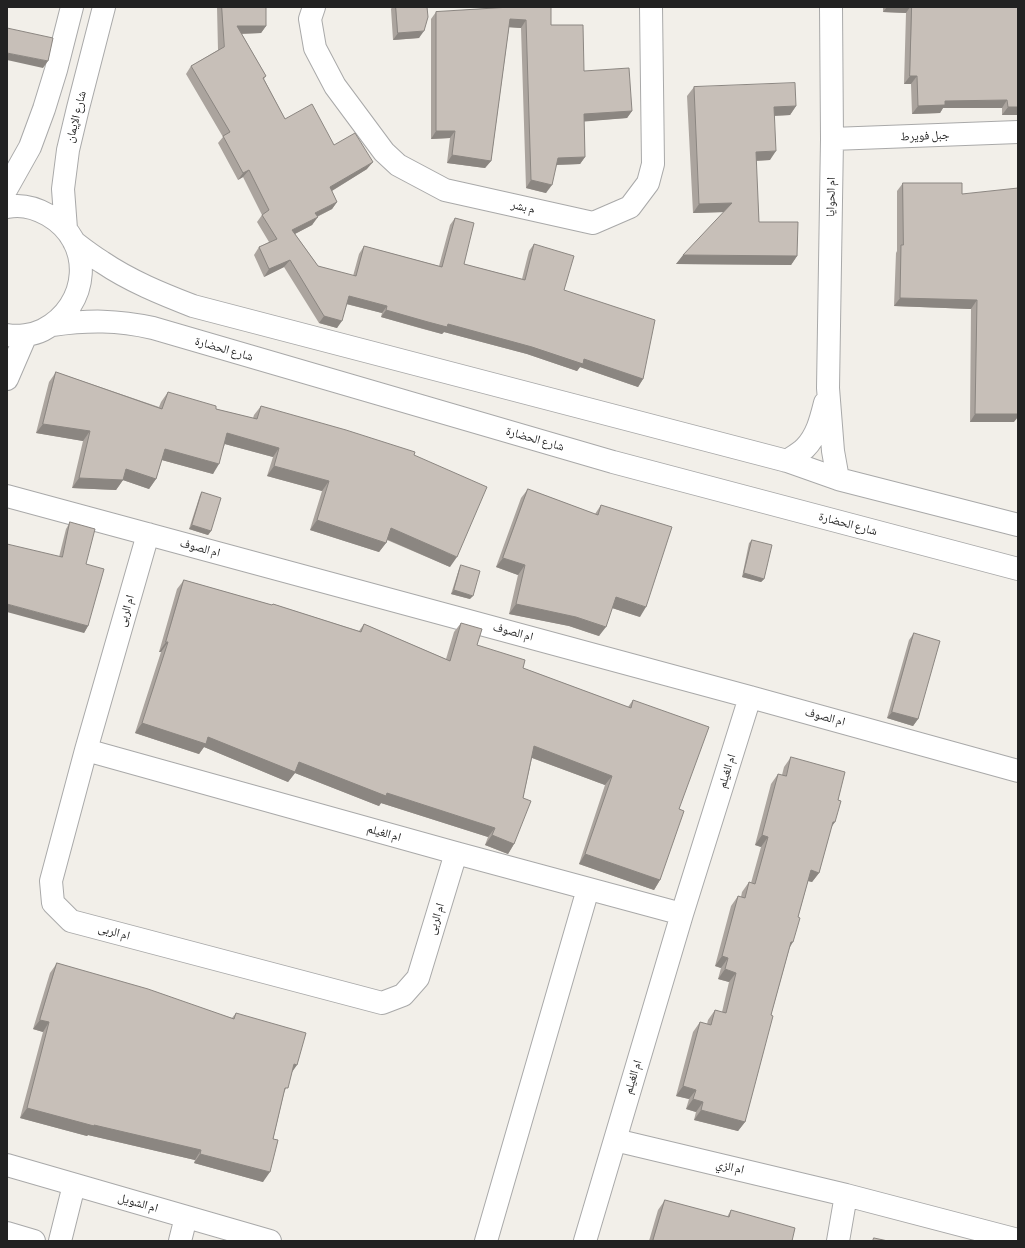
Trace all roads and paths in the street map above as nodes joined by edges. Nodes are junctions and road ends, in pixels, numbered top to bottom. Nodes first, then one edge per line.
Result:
1 (72, 7) edge
2 (104, 7) edge
3 (314, 7) edge
4 (651, 7) edge
5 (831, 7) edge
6 (1018, 132) edge
7 (832, 139) junction
8 (7, 188) edge
9 (7, 207) edge
10 (70, 236) junction
11 (52, 325) junction
12 (17, 335) edge
13 (7, 379) edge
14 (828, 388) junction
15 (787, 461) junction
16 (838, 479) junction
17 (7, 496) edge
18 (1018, 525) edge
19 (148, 534) junction
20 (1018, 569) edge
21 (750, 697) junction
22 (86, 750) junction
23 (1018, 771) edge
24 (456, 853) junction
25 (588, 889) junction
26 (682, 914) junction
27 (615, 1140) junction
28 (7, 1165) edge
29 (74, 1185) junction
30 (846, 1195) junction
31 (186, 1217) junction
32 (7, 1233) edge
33 (1018, 1240) edge
34 (34, 1241) edge
35 (60, 1241) edge
36 (180, 1241) edge
37 (270, 1241) edge
38 (486, 1241) edge
39 (584, 1241) edge
40 (838, 1241) edge

1 - 8 street
2 - 10 street, شارع الإيمان
3 - 4 street, م بشر
5 - 7 street, ام الحوايا
6 - 7 street, جبل فويرط
7 - 14 street, ام الحوايا
9 - 10 street
10 - 11 street, شارع الإيمان
10 - 15 street
11 - 12 street
11 - 20 street, شارع الحضارة
12 - 13 street
14 - 15 street, ام الحوايا
14 - 16 street, ام الحوايا
15 - 16 street
16 - 18 street
17 - 19 street, ام الصوف
19 - 21 street, ام الصوف
19 - 22 street, ام الربى
21 - 23 street, ام الصوف
21 - 26 street, ام الغيلم
22 - 24 street, ام الغيلم
22 - 24 street, ام الربى
24 - 25 street, ام الغيلم
25 - 26 street, ام الغيلم
25 - 38 street
26 - 27 street, ام الغيلم
27 - 30 street, ام الزي
27 - 39 street, ام الغيلم
28 - 29 street, ام الشويل
29 - 31 street, ام الشويل
29 - 35 street
30 - 33 street, ام الزي
30 - 40 street
31 - 36 street
31 - 37 street, ام الشويل
32 - 34 street

